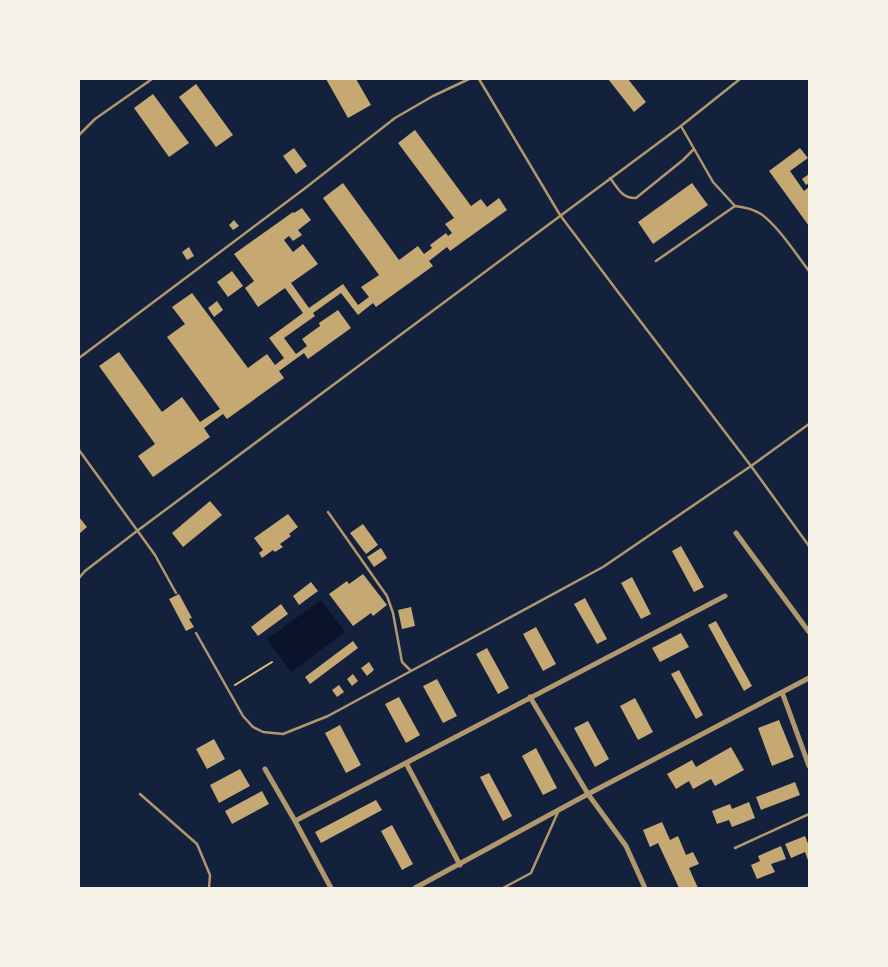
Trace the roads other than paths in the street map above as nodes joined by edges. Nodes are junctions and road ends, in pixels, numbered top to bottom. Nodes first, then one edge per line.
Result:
1 (152, 79) edge
2 (469, 79) edge
3 (479, 79) edge
4 (740, 79) edge
5 (681, 126) junction
6 (79, 135) edge
7 (694, 149) junction
8 (610, 178) junction
9 (735, 206) junction
10 (560, 215) junction
11 (656, 261) dead end
12 (809, 271) edge
13 (79, 358) edge
14 (809, 424) edge
15 (79, 450) edge
16 (751, 466) junction
17 (328, 512) dead end
18 (137, 531) junction
19 (736, 533) dead end
20 (809, 546) edge
21 (79, 578) edge
22 (176, 593) dead end
23 (725, 596) dead end
24 (809, 632) edge
25 (196, 634) dead end
26 (411, 671) junction
27 (809, 678) edge
28 (782, 692) junction
29 (530, 697) junction
30 (406, 763) junction
31 (809, 766) edge
32 (265, 769) dead end
33 (140, 794) dead end
34 (588, 794) junction
35 (559, 810) junction
36 (809, 814) edge
37 (295, 821) junction
38 (735, 848) dead end
39 (460, 865) junction
40 (209, 888) edge
41 (331, 888) edge
42 (415, 888) edge
43 (503, 888) edge
44 (645, 888) edge

1 - 6 lane
2 - 13 lane
3 - 10 lane
4 - 5 lane
5 - 7 lane
5 - 8 lane
7 - 8 lane
7 - 9 lane
8 - 10 lane
9 - 11 lane
9 - 12 lane
10 - 16 lane
10 - 18 lane
14 - 16 lane
15 - 18 lane
16 - 20 lane
16 - 26 lane
17 - 26 lane
18 - 21 lane
18 - 22 lane
19 - 24 street
23 - 29 street
25 - 26 lane
27 - 28 street
28 - 31 street
28 - 34 street
29 - 30 street
29 - 34 street
30 - 37 street
30 - 39 street
32 - 37 street
33 - 40 lane
34 - 35 street
34 - 44 street
35 - 39 street
35 - 43 lane
36 - 38 lane
37 - 41 street
39 - 42 street

